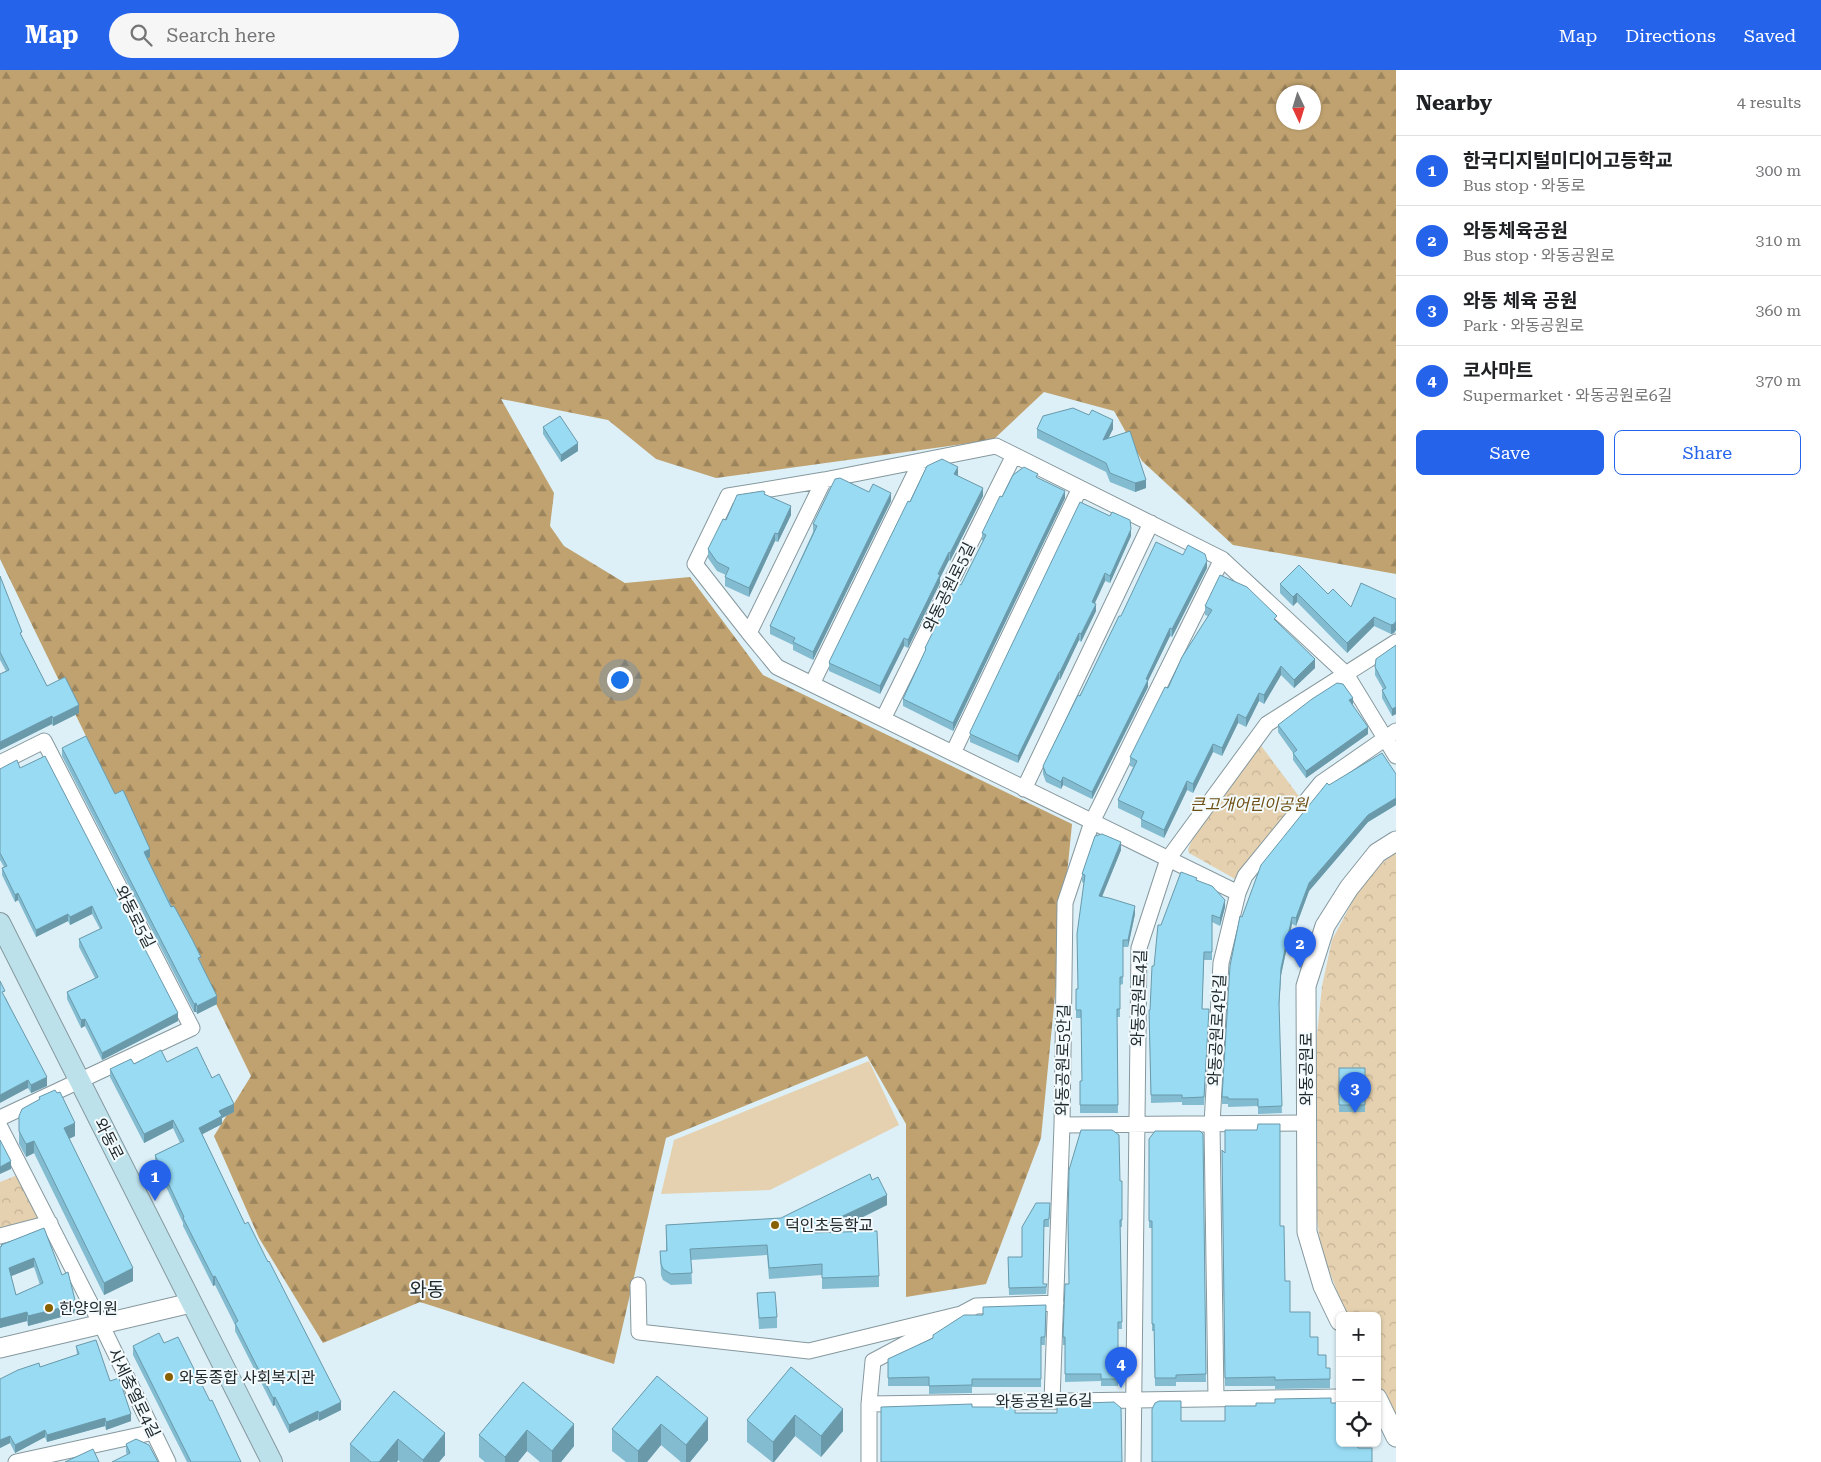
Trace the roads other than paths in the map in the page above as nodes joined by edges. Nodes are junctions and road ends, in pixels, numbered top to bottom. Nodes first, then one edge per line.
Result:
1 (1014, 455) junction
2 (921, 461) junction
3 (824, 480) junction
4 (1080, 488) junction
5 (1151, 523) junction
6 (1222, 559) junction
7 (749, 633) junction
8 (1396, 642) edge
9 (1346, 674) junction
10 (812, 684) junction
11 (883, 719) junction
12 (1390, 734) edge
13 (953, 753) junction
14 (1396, 756) edge
15 (0, 763) edge
16 (1024, 788) junction
17 (1092, 822) junction
18 (1396, 840) edge
19 (1168, 859) junction
20 (1238, 894) junction
21 (0, 923) edge
22 (79, 1081) junction
23 (0, 1118) edge
24 (1306, 1123) junction
25 (1137, 1124) junction
26 (1212, 1124) junction
27 (1062, 1125) junction
28 (0, 1127) edge
29 (50, 1223) junction
30 (0, 1236) edge
31 (638, 1285) dead end
32 (191, 1303) junction
33 (1056, 1303) junction
34 (1336, 1313) edge
35 (960, 1314) junction
36 (101, 1324) junction
37 (0, 1348) edge
38 (1336, 1397) edge
39 (1216, 1399) junction
40 (1134, 1400) junction
41 (1052, 1401) junction
42 (1379, 1402) edge
43 (869, 1404) junction
44 (154, 1432) junction
45 (1396, 1437) edge
46 (16, 1462) edge
47 (168, 1462) edge
48 (272, 1462) edge
49 (870, 1462) edge
50 (1133, 1462) edge

1 - 2 street
1 - 4 street
1 - 11 street, 와동공원로5길
2 - 3 street
2 - 10 street
3 - 7 street
3 - 7 street
4 - 5 street
4 - 13 street
5 - 6 street
5 - 16 street
6 - 9 street
6 - 17 street
7 - 10 street
8 - 9 street, 와동공원로4길
9 - 12 street
9 - 19 street, 와동공원로4길
10 - 11 street
11 - 13 street
12 - 14 street
12 - 20 street, 와동공원로4안길
13 - 16 street
15 - 22 street, 와동로5길
16 - 17 street
17 - 19 street
17 - 27 street, 와동공원로5안길
18 - 24 street, 와동공원로
19 - 20 street
19 - 25 street, 와동공원로4길
20 - 26 street, 와동공원로4안길
21 - 22 main road, 와동로
22 - 23 street
22 - 32 main road, 와동로
24 - 26 street
24 - 34 street, 와동공원로
25 - 26 street
25 - 27 street
25 - 40 street, 와동공원로4길
26 - 39 street, 와동공원로4안길
27 - 33 street, 와동공원로5안길
28 - 29 street, 사세충열로4길
29 - 30 street
29 - 36 street, 사세충열로4길
31 - 35 street
32 - 36 street
32 - 48 main road, 와동로
33 - 35 street
33 - 41 street, 와동공원로5안길
35 - 43 street
36 - 37 street
36 - 44 street, 사세충열로4길
38 - 39 street, 와동공원로6길
39 - 40 street, 와동공원로6길
40 - 41 street, 와동공원로6길
40 - 50 street, 와동공원로4길
41 - 43 street, 와동공원로6길
42 - 45 street
43 - 49 street
44 - 46 street
44 - 47 street, 사세충열로4길

